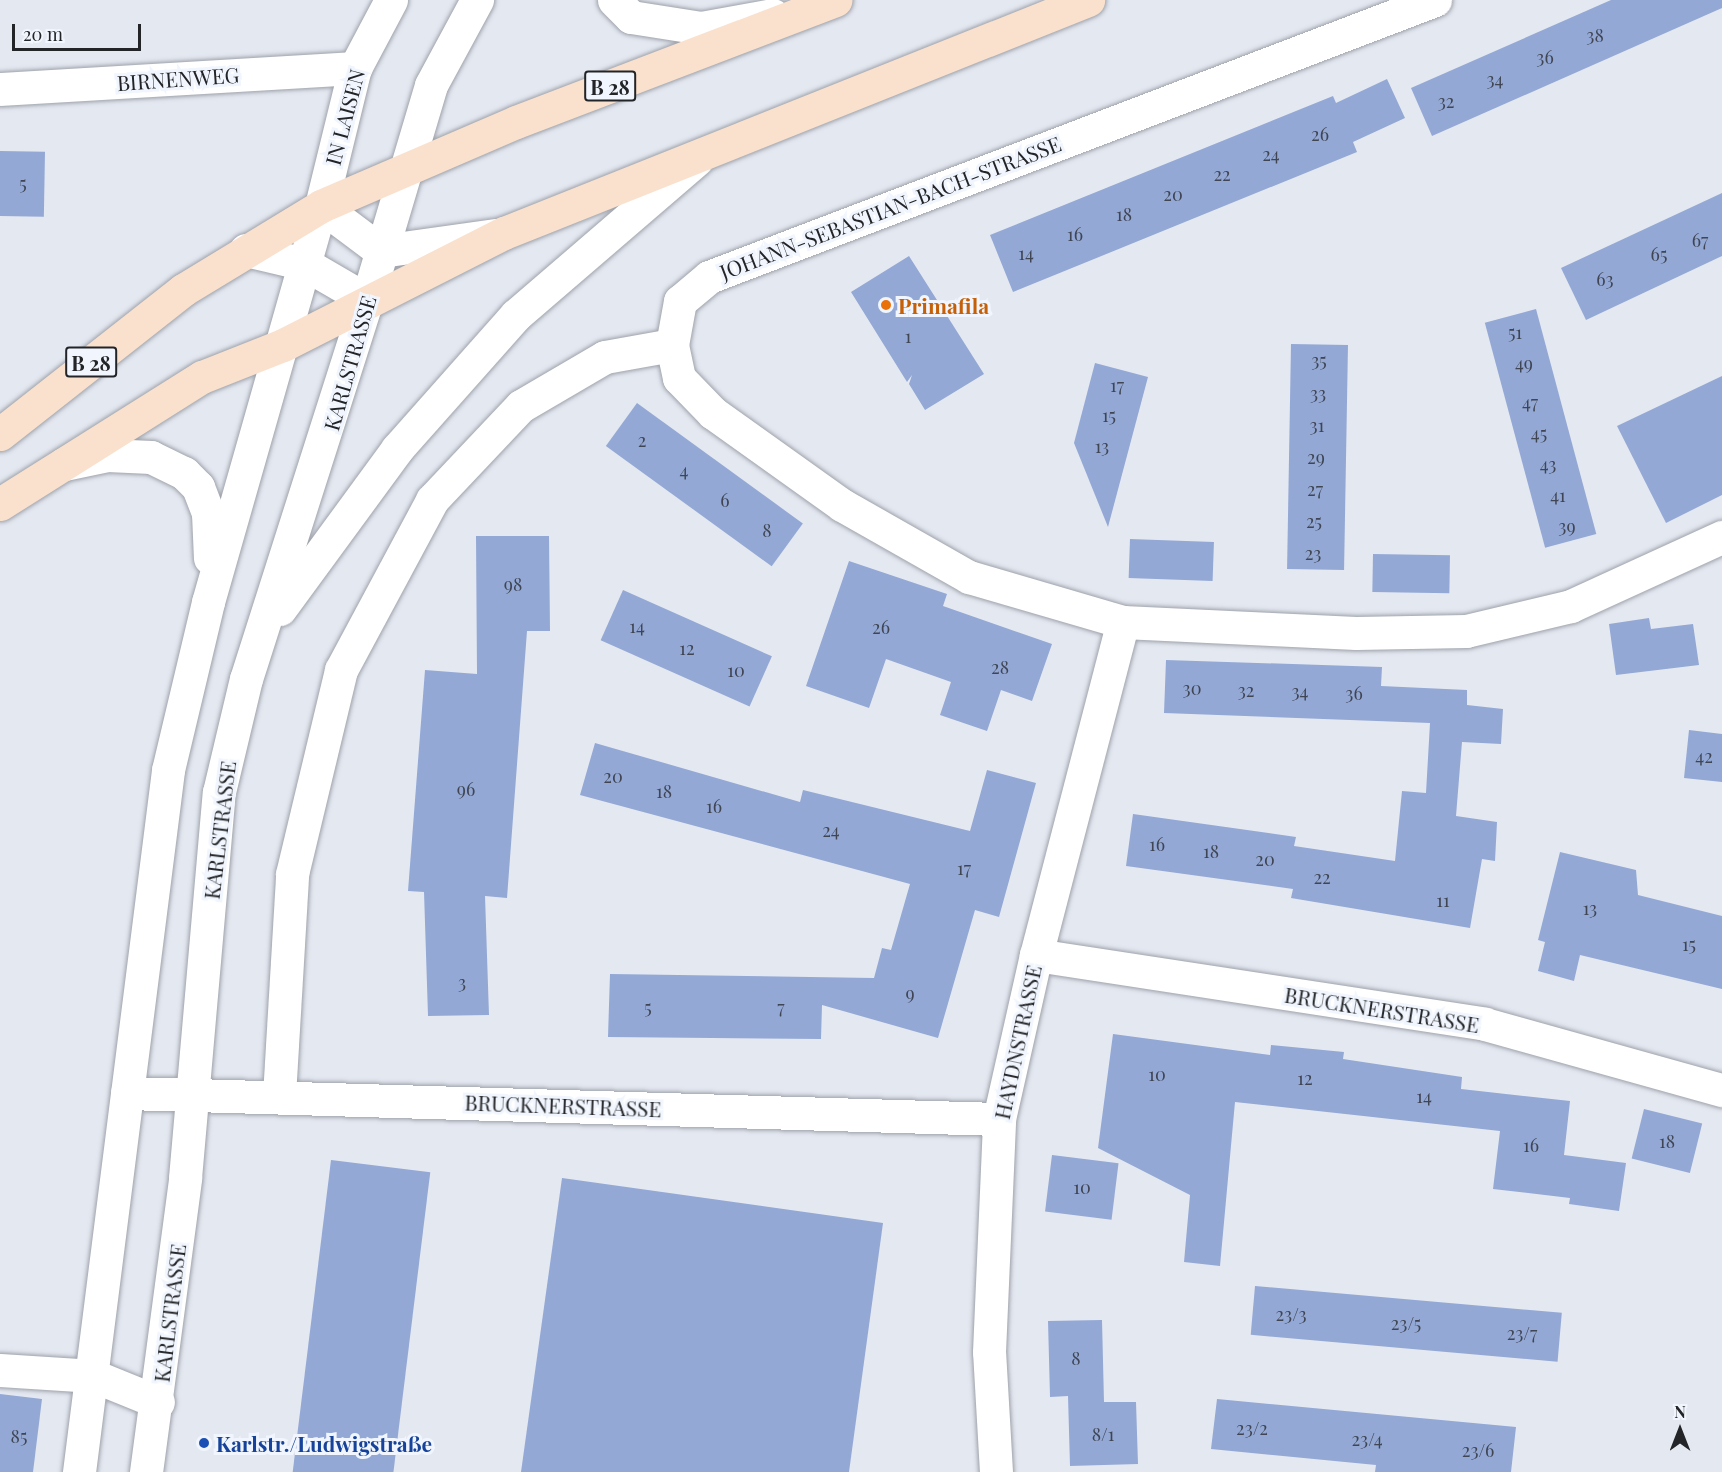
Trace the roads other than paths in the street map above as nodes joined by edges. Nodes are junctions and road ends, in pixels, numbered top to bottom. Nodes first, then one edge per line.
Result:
1 (392, 0) edge
2 (477, 0) edge
3 (614, 0) edge
4 (1088, 0) edge
5 (1435, 0) edge
6 (827, 3) edge
7 (355, 68) junction
8 (0, 89) edge
9 (708, 150) junction
10 (404, 174) junction
11 (321, 206) junction
12 (504, 233) junction
13 (246, 250) junction
14 (381, 251) junction
15 (305, 264) junction
16 (367, 300) junction
17 (283, 345) junction
18 (672, 345) junction
19 (0, 434) edge
20 (54, 466) junction
21 (0, 504) edge
22 (1722, 537) edge
23 (208, 602) junction
24 (1123, 622) junction
25 (263, 632) junction
26 (1036, 955) junction
27 (1722, 1090) edge
28 (127, 1093) junction
29 (194, 1094) junction
30 (279, 1096) junction
31 (999, 1119) junction
32 (0, 1370) edge
33 (94, 1376) junction
34 (158, 1402) junction
35 (79, 1472) edge
36 (146, 1472) edge
37 (996, 1472) edge

1 - 7 street, IN LAISEN
2 - 10 street
3 - 6 street
4 - 9 main road
5 - 18 street, JOHANN-SEBASTIAN-BACH-STRASSE
6 - 10 main road, B 28
7 - 8 street, BIRNENWEG
7 - 11 street, IN LAISEN
9 - 12 main road
9 - 25 street
10 - 11 main road, B 28
10 - 14 street, KARLSTRASSE
11 - 13 main road, B 28
11 - 14 street
11 - 15 street
12 - 14 street
12 - 16 main road
13 - 15 street
13 - 19 main road, B 28
14 - 16 street, KARLSTRASSE
15 - 16 street
15 - 17 street
16 - 17 main road
16 - 25 street, KARLSTRASSE
17 - 20 main road
17 - 23 street
18 - 24 street
18 - 30 street
20 - 21 main road
20 - 23 street
22 - 24 street
23 - 28 street
24 - 26 street, HAYDNSTRASSE
25 - 29 street, KARLSTRASSE
26 - 27 street, BRUCKNERSTRASSE
26 - 31 street, HAYDNSTRASSE
28 - 29 street, BRUCKNERSTRASSE
28 - 33 street
29 - 30 street, BRUCKNERSTRASSE
29 - 34 street, KARLSTRASSE
30 - 31 street, BRUCKNERSTRASSE
31 - 37 street, HAYDNSTRASSE
32 - 33 street
33 - 34 street
33 - 35 street
34 - 36 street, KARLSTRASSE

